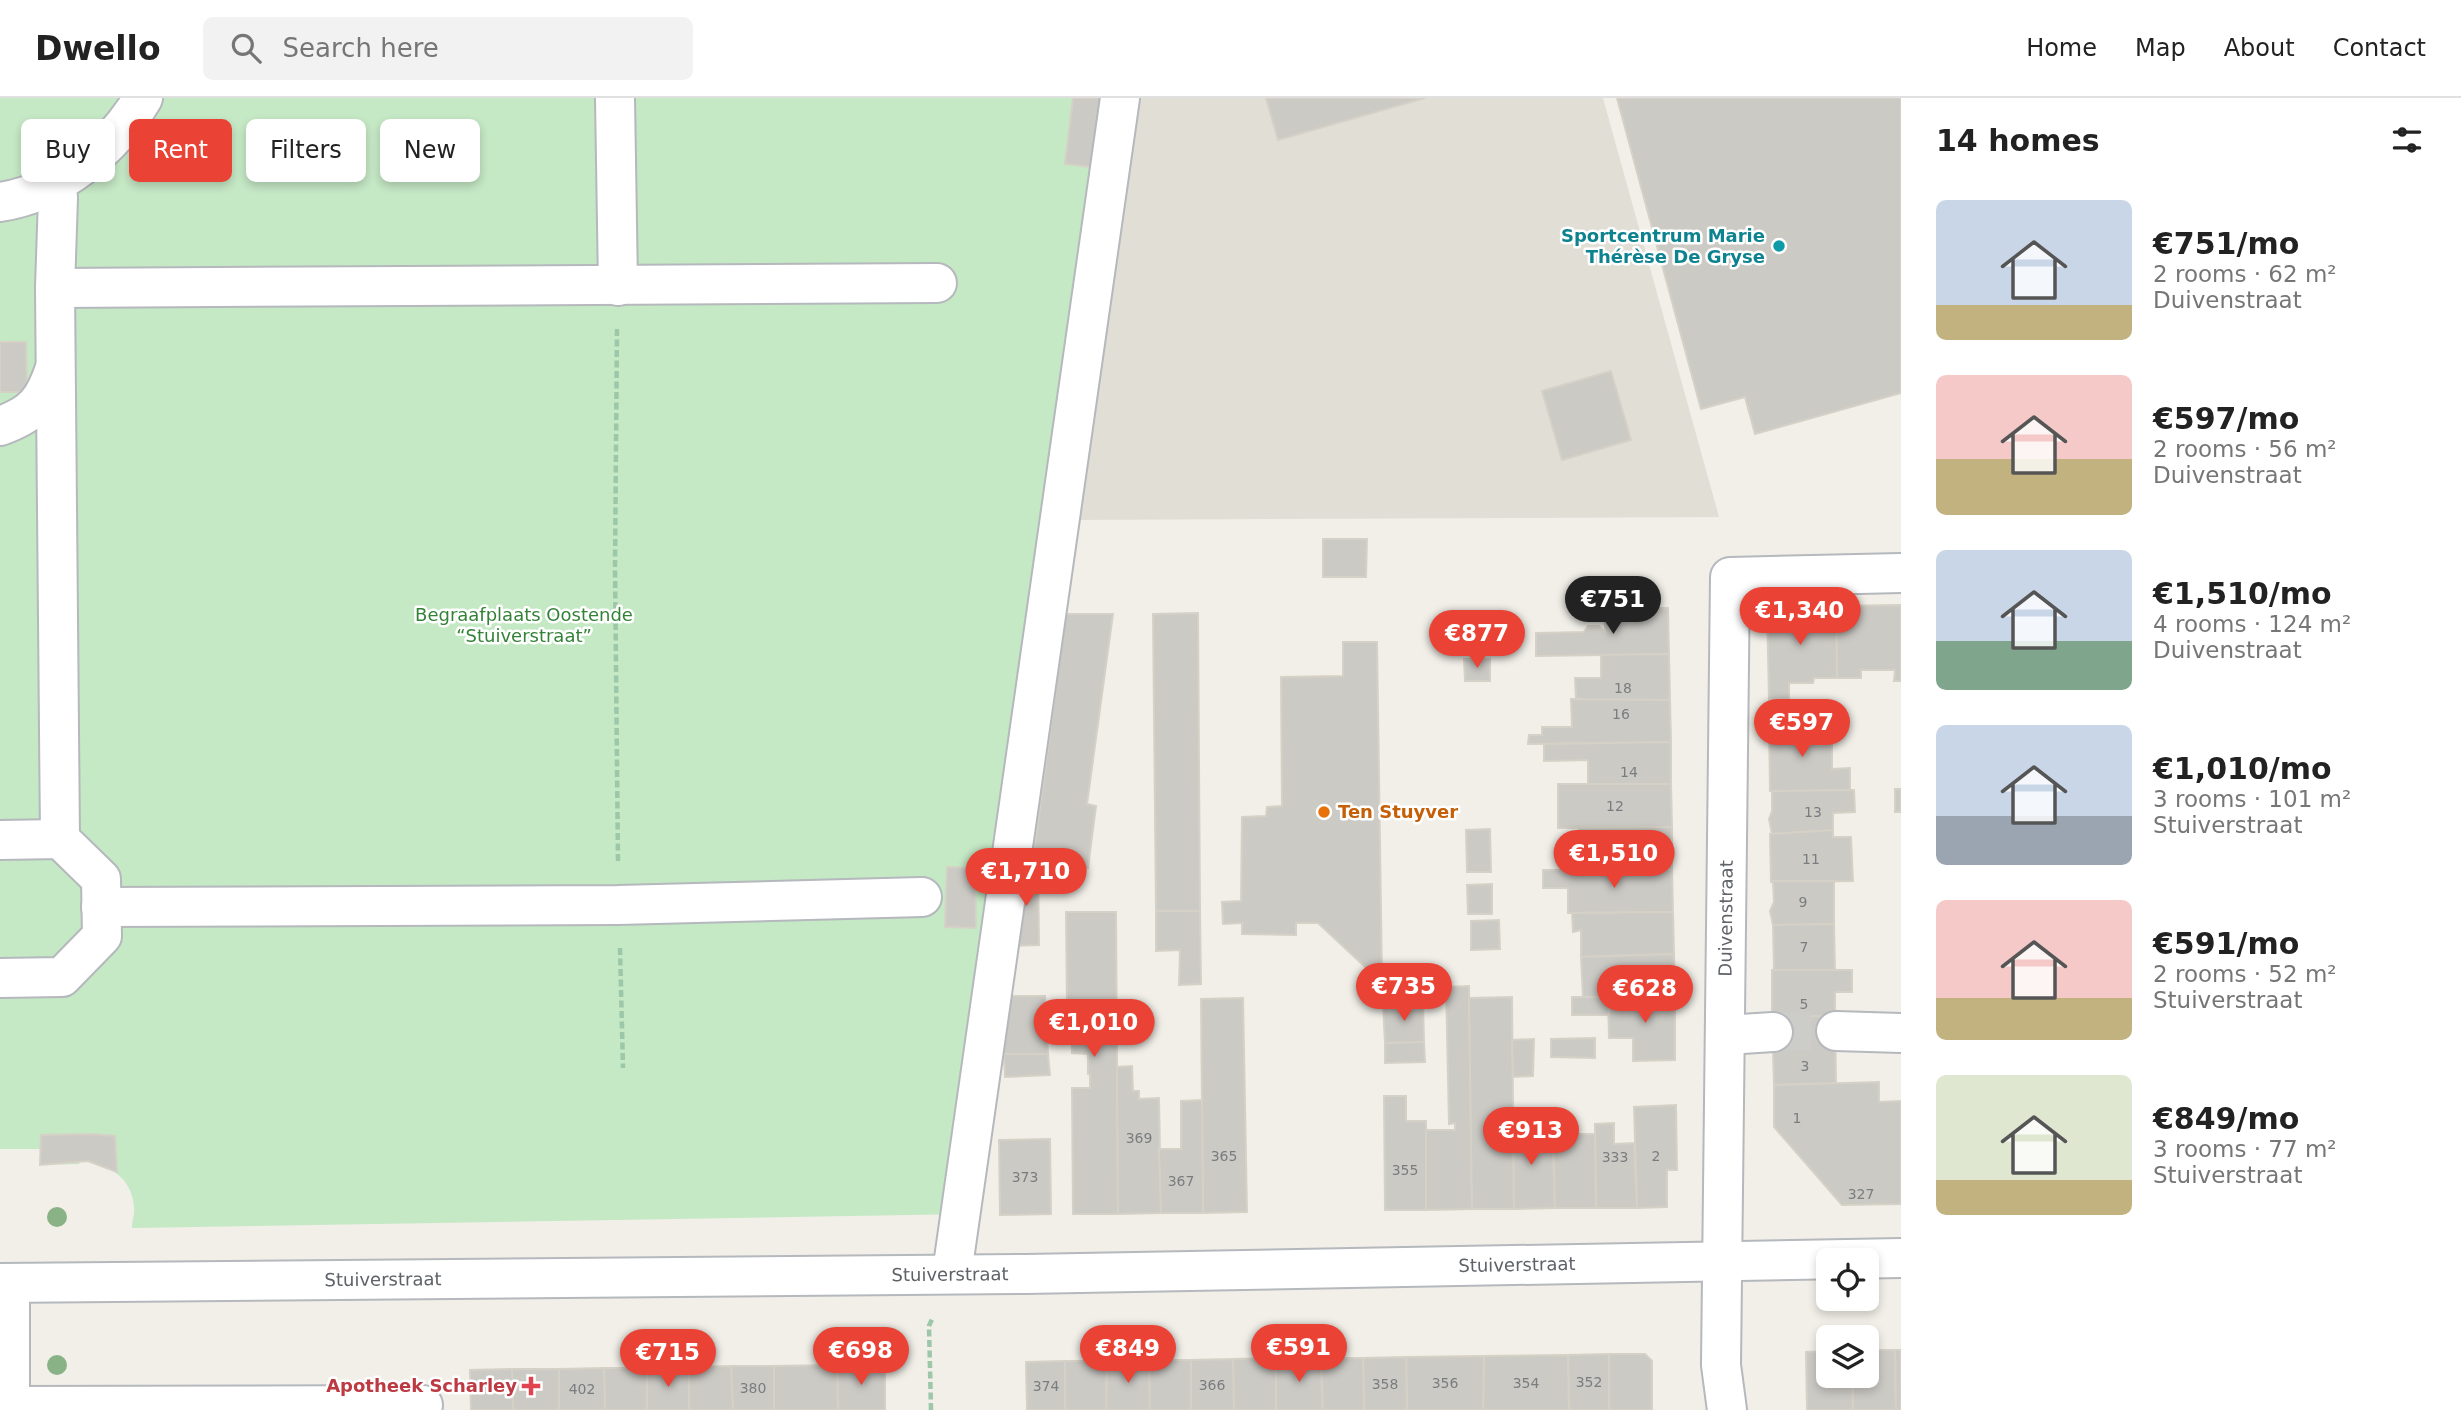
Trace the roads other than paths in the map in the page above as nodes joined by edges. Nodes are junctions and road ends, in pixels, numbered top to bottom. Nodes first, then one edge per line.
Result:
1 (143, 98) edge
2 (615, 98) edge
3 (1120, 98) edge
4 (53, 184) junction
5 (0, 202) edge
6 (937, 283) dead end
7 (618, 286) junction
8 (55, 288) junction
9 (55, 368) junction
10 (0, 426) edge
11 (1901, 573) edge
12 (60, 839) junction
13 (0, 840) edge
14 (922, 897) dead end
15 (101, 907) junction
16 (0, 978) edge
17 (1836, 1031) tunnel mouth
18 (1773, 1032) tunnel mouth
19 (1901, 1033) edge
20 (1726, 1035) junction
21 (1901, 1258) edge
22 (1724, 1260) junction
23 (952, 1273) junction
24 (5, 1283) edge
25 (423, 1405) dead end
26 (10, 1408) edge
27 (1727, 1410) edge

1 - 4 street
2 - 7 street
3 - 23 street
4 - 5 street
4 - 8 street
6 - 7 street
7 - 8 street
8 - 9 street
9 - 10 street
9 - 12 street
11 - 20 street, Duivenstraat
12 - 13 street
12 - 15 street
14 - 15 street
15 - 16 street
17 - 19 street
18 - 20 street
20 - 22 street, Duivenstraat
21 - 22 street, Stuiverstraat
22 - 23 street, Stuiverstraat
22 - 27 street, Duivenstraat
23 - 24 street, Stuiverstraat
24 - 26 street
25 - 26 street

